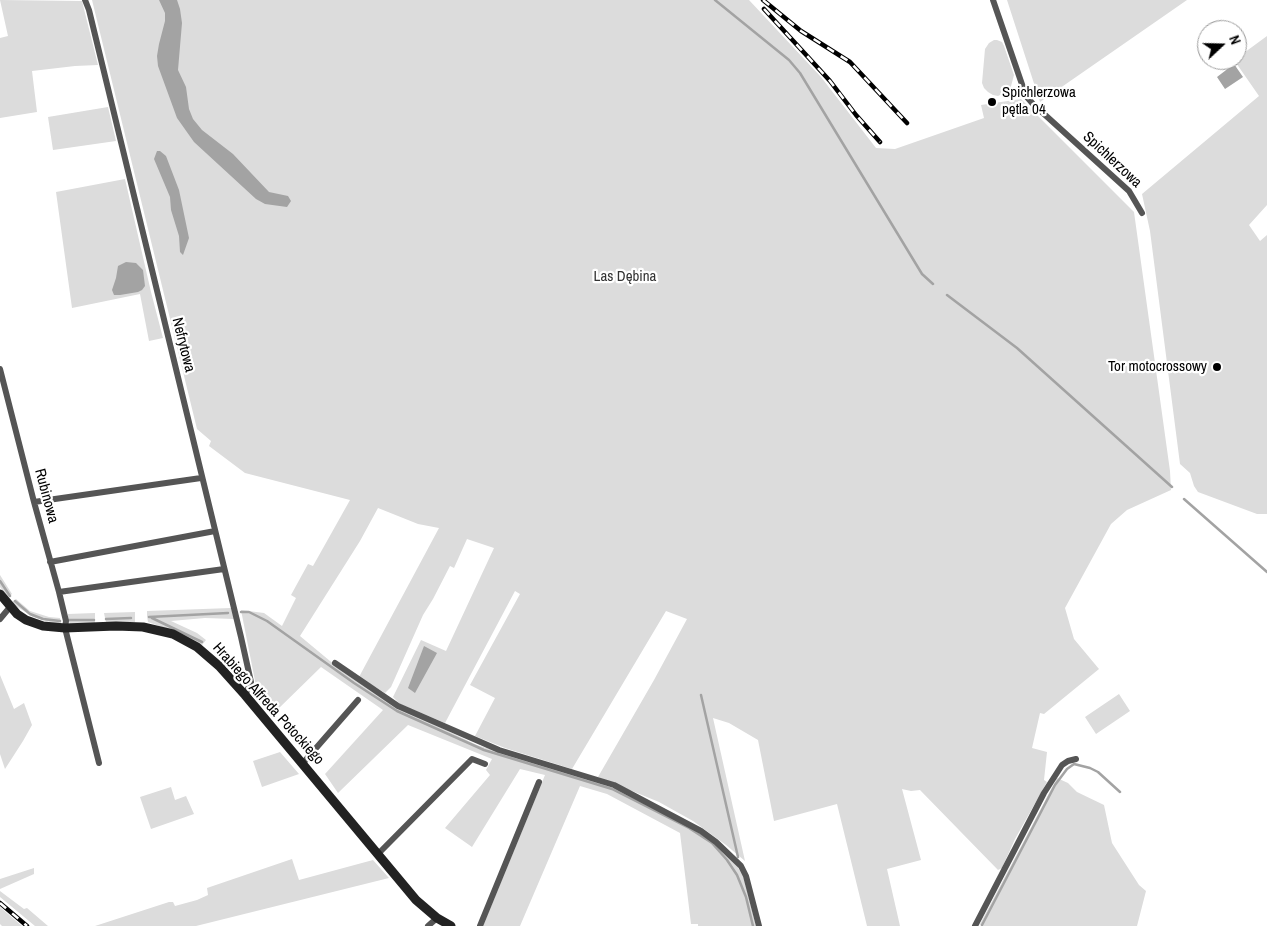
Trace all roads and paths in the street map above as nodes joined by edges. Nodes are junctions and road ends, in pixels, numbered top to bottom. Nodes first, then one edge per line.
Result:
1 (85, 0) edge
2 (992, 0) edge
3 (1142, 213) dead end
4 (0, 369) edge
5 (202, 478) junction
6 (34, 502) junction
7 (215, 531) junction
8 (50, 562) junction
9 (224, 569) junction
10 (59, 592) junction
11 (0, 594) edge
12 (10, 607) junction
13 (0, 619) edge
14 (64, 628) junction
15 (335, 663) dead end
16 (245, 695) junction
17 (358, 700) dead end
18 (1076, 759) dead end
19 (99, 762) dead end
20 (303, 763) junction
21 (485, 764) dead end
22 (539, 782) dead end
23 (378, 854) junction
24 (437, 918) junction
25 (428, 926) edge
26 (451, 926) edge
27 (480, 926) edge
28 (759, 926) edge
29 (975, 926) edge

1 - 5 street, Nefrytowa
2 - 3 street, Spichlerzowa
4 - 6 street, Rubinowa
5 - 6 street
5 - 7 street, Nefrytowa
6 - 8 street, Rubinowa
7 - 8 street
7 - 9 street, Nefrytowa
8 - 10 street, Rubinowa
9 - 10 street
9 - 16 street, Nefrytowa
10 - 14 street, Rubinowa
11 - 12 street, Hrabiego Alfreda Potockiego
12 - 13 street
12 - 14 street, Hrabiego Alfreda Potockiego
14 - 16 street, Hrabiego Alfreda Potockiego
14 - 19 street, Rubinowa
15 - 28 street
16 - 20 street, Hrabiego Alfreda Potockiego
17 - 20 street
18 - 29 street
20 - 23 street, Hrabiego Alfreda Potockiego
21 - 23 street
22 - 27 street
23 - 24 street, Hrabiego Alfreda Potockiego
24 - 25 street
24 - 26 street, Hrabiego Alfreda Potockiego

